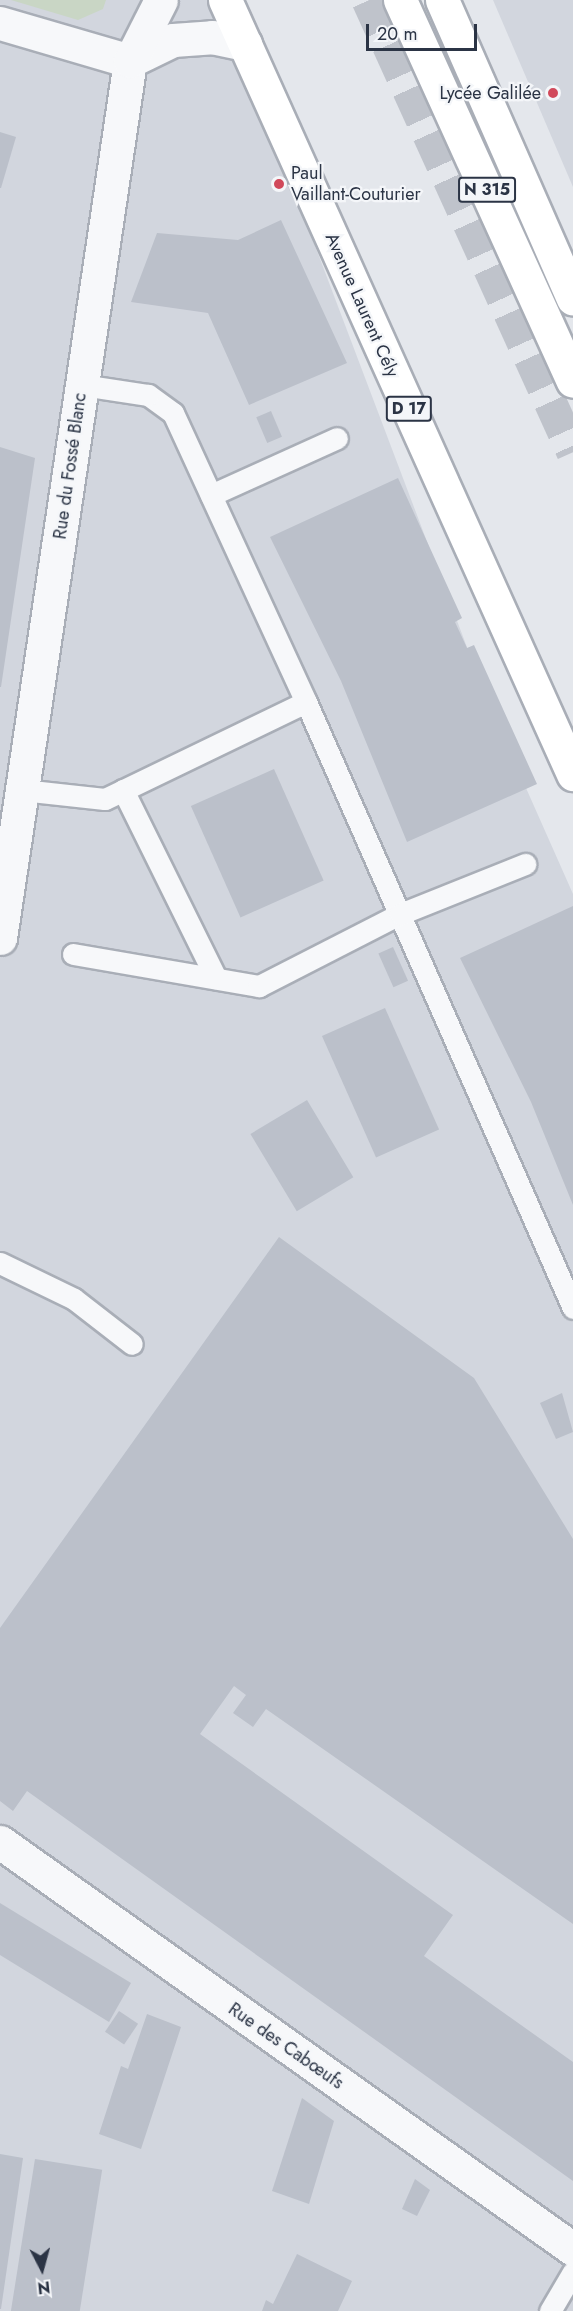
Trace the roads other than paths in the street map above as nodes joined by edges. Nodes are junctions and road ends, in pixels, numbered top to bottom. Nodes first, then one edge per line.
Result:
1 (161, 0) edge
2 (225, 0) edge
3 (400, 0) edge
4 (442, 0) edge
5 (0, 23) edge
6 (245, 44) junction
7 (130, 61) junction
8 (573, 299) edge
9 (573, 381) edge
10 (82, 385) junction
11 (337, 438) dead end
12 (211, 495) junction
13 (306, 702) junction
14 (573, 774) edge
15 (22, 790) junction
16 (123, 790) junction
17 (525, 864) dead end
18 (400, 914) junction
19 (0, 938) edge
20 (73, 954) dead end
21 (216, 978) junction
22 (0, 1263) edge
23 (573, 1308) edge
24 (132, 1344) dead end
25 (0, 1842) edge
26 (573, 2249) edge
27 (573, 2272) edge
28 (550, 2311) edge

1 - 7 street, Rue du Fossé Blanc
2 - 6 main road, Avenue Laurent Cély / D 17
3 - 9 main road, N 315
4 - 8 main road
5 - 7 street
6 - 7 street
6 - 14 main road, Avenue Laurent Cély / D 17
7 - 10 street, Rue du Fossé Blanc
10 - 12 lane
10 - 15 street, Rue du Fossé Blanc
11 - 12 lane
12 - 13 lane
13 - 16 lane
13 - 18 lane
15 - 16 lane
15 - 19 street, Rue du Fossé Blanc
16 - 21 lane
17 - 18 lane
18 - 21 lane
18 - 23 lane
20 - 21 lane
22 - 24 lane
25 - 26 street, Rue des Cabœufs
27 - 28 lane

